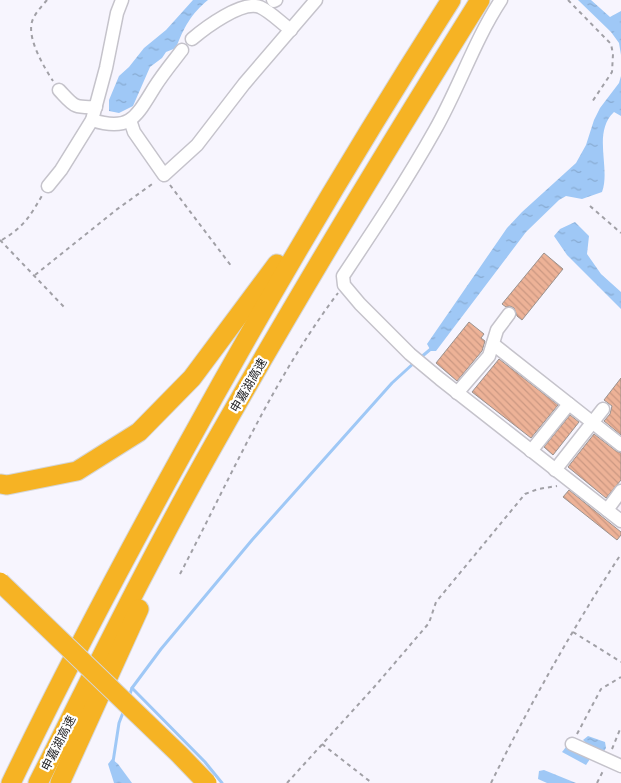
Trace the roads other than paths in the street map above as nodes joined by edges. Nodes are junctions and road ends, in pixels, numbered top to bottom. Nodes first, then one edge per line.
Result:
1 (122, 0) edge
2 (451, 0) edge
3 (480, 0) edge
4 (500, 0) edge
5 (309, 3) edge
6 (290, 30) junction
7 (192, 39) dead end
8 (182, 50) dead end
9 (58, 90) road end
10 (96, 107) junction
11 (92, 120) junction
12 (130, 120) junction
13 (48, 186) road end
14 (334, 189) junction
15 (509, 314) dead end
16 (493, 344) junction
17 (457, 393) junction
18 (569, 404) junction
19 (603, 409) dead end
20 (593, 422) junction
21 (621, 445) edge
22 (213, 446) junction
23 (531, 451) junction
24 (560, 474) junction
25 (0, 484) edge
26 (621, 491) edge
27 (607, 510) junction
28 (621, 521) edge
29 (0, 582) edge
30 (0, 594) edge
31 (572, 744) road end
32 (621, 766) edge
33 (11, 783) edge
34 (38, 783) edge
35 (60, 783) edge
36 (196, 783) edge
37 (207, 783) edge

1 - 10 street
2 - 14 highway, 申嘉湖高速
3 - 22 highway, 申嘉湖高速
4 - 17 street
5 - 6 street
6 - 7 street
6 - 12 street
8 - 12 street
9 - 10 street
10 - 11 street
11 - 12 street
11 - 13 street
14 - 25 highway
14 - 33 highway, 申嘉湖高速
15 - 16 street
16 - 17 street
16 - 18 street
17 - 23 street
18 - 20 street
18 - 23 street
19 - 20 street
20 - 21 street
20 - 24 street
22 - 34 highway, 申嘉湖高速
22 - 35 highway
23 - 24 street
24 - 27 street
26 - 27 street
27 - 28 street
29 - 37 highway, bridge
30 - 36 highway
31 - 32 street

